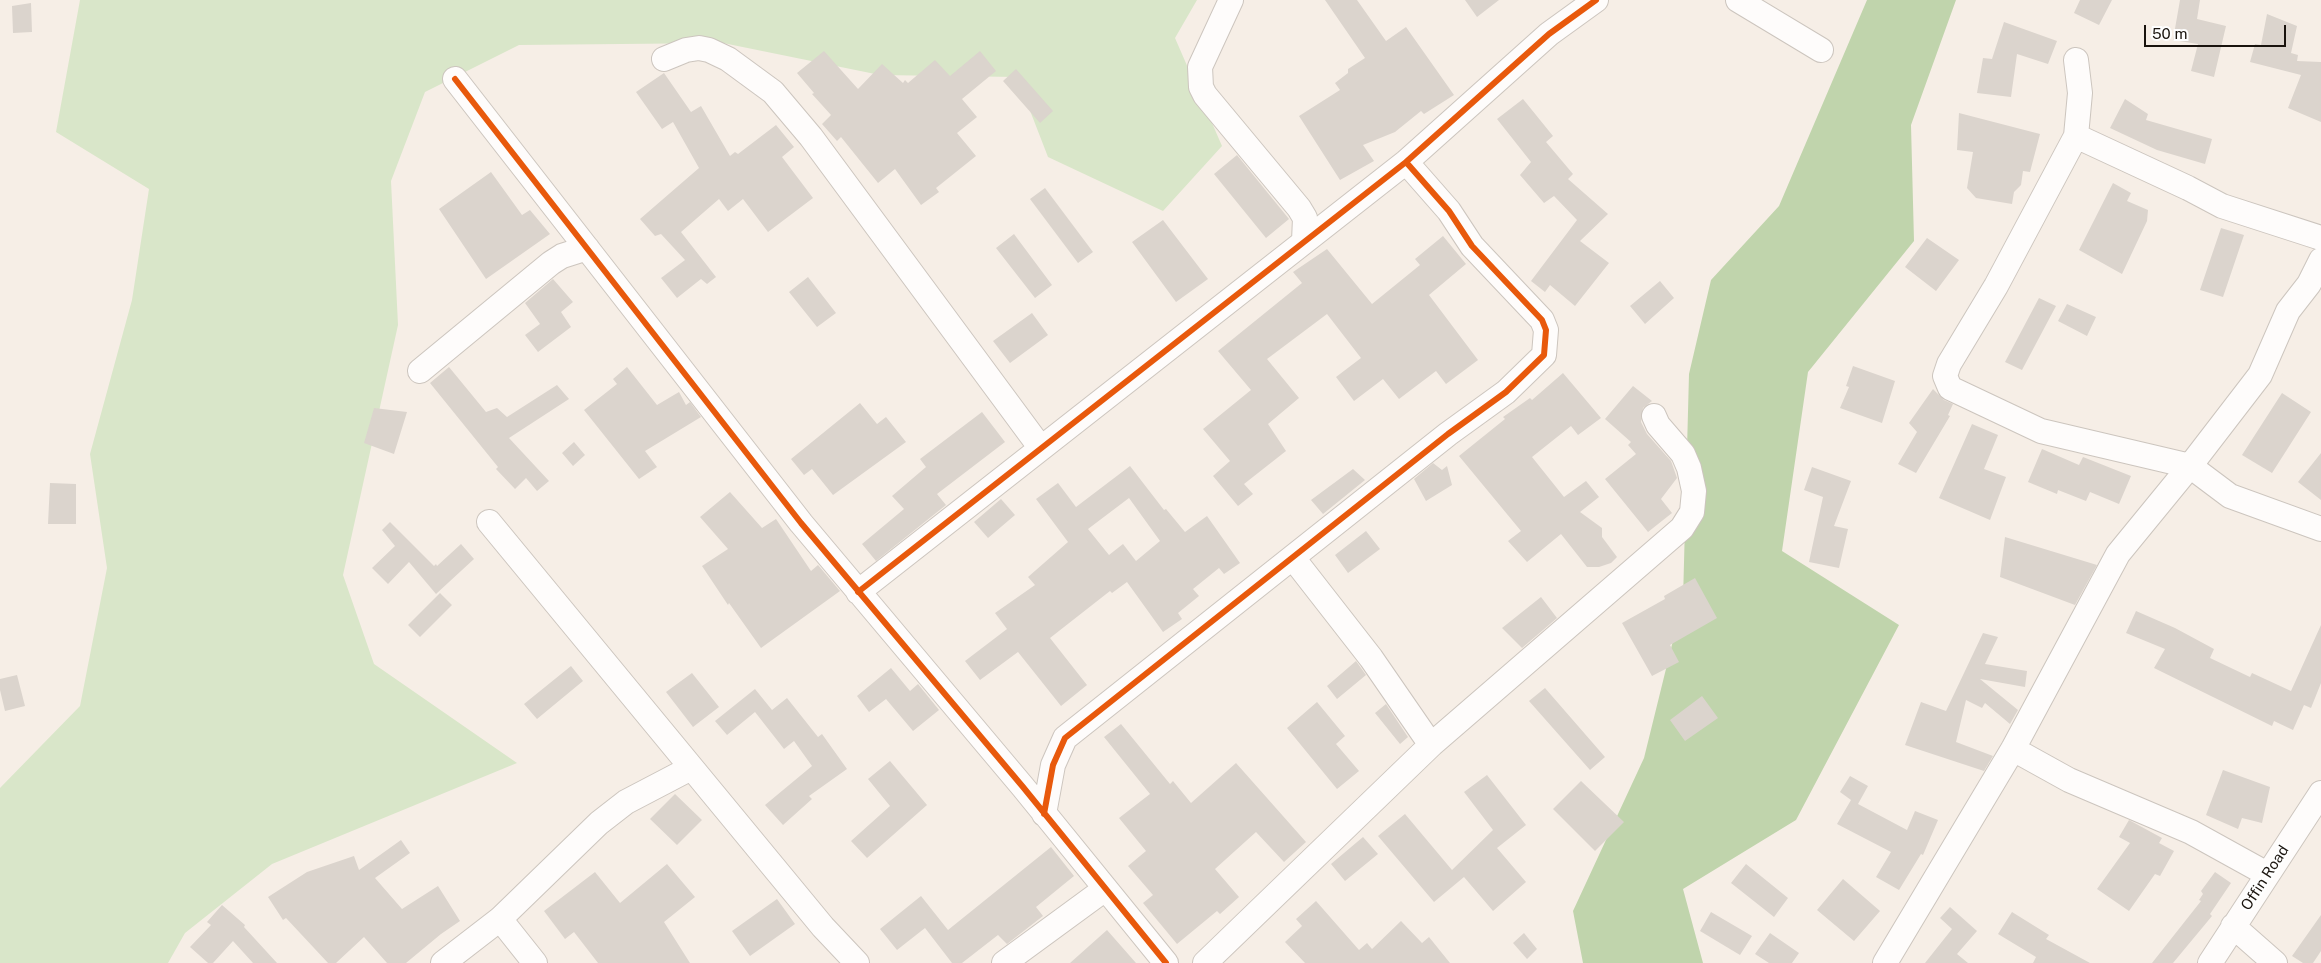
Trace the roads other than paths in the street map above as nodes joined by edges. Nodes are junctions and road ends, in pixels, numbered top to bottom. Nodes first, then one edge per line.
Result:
1 (1231, 0) edge
2 (1596, 0) edge
3 (1738, 0) edge
4 (1821, 50) dead end
5 (664, 59) dead end
6 (2076, 60) dead end
7 (455, 80) dead end
8 (2076, 136) junction
9 (1406, 162) junction
10 (2321, 238) edge
11 (1304, 241) junction
12 (587, 248) junction
13 (2321, 260) edge
14 (420, 371) dead end
15 (1654, 416) dead end
16 (1040, 448) junction
17 (2190, 466) junction
18 (489, 522) dead end
19 (2321, 530) edge
20 (1292, 558) junction
21 (858, 592) junction
22 (1431, 745) junction
23 (2013, 749) junction
24 (691, 768) junction
25 (2321, 793) edge
26 (1044, 814) junction
27 (2267, 874) junction
28 (1105, 889) junction
29 (500, 919) junction
30 (2233, 926) junction
31 (443, 963) edge
32 (536, 963) edge
33 (857, 963) edge
34 (1004, 963) edge
35 (1166, 963) edge
36 (1205, 963) edge
37 (1885, 963) edge
38 (2210, 963) edge
39 (2275, 963) edge

1 - 11 street
2 - 9 street
3 - 4 street
5 - 16 street
6 - 8 street
7 - 12 street
8 - 10 street
8 - 17 street
9 - 11 street
9 - 20 street
11 - 16 street
12 - 14 street
12 - 21 street
13 - 17 street
15 - 22 street
16 - 21 street
17 - 19 street
17 - 23 street
18 - 24 street
20 - 22 street
20 - 26 street
21 - 26 street
22 - 36 street
23 - 27 street
23 - 37 street
24 - 29 street
24 - 33 street
25 - 27 street, Offin Road
26 - 28 street
27 - 30 street, Offin Road
28 - 34 street
28 - 35 street
29 - 31 street
29 - 32 street
30 - 38 street, Offin Road
30 - 39 street

